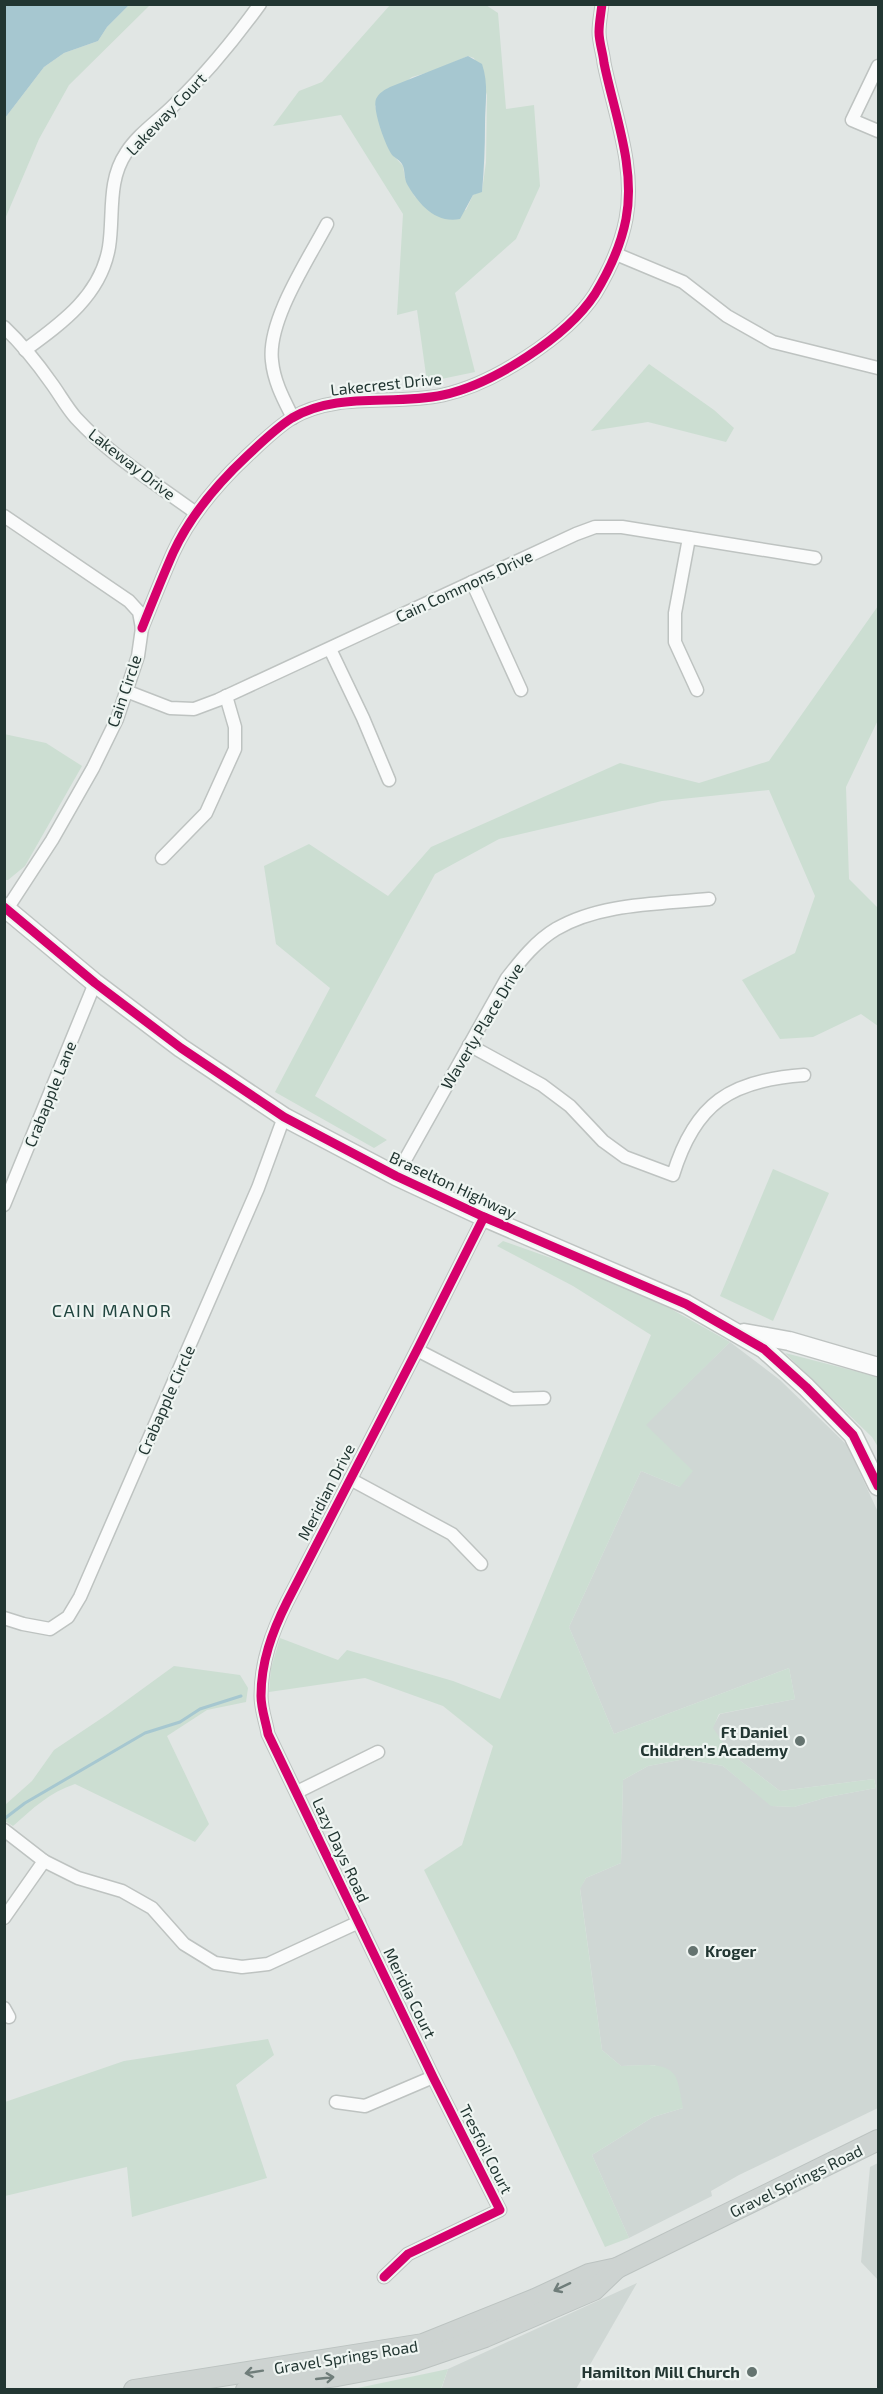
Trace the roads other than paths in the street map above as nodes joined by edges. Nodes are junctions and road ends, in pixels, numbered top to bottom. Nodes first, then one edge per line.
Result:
1 (260, 4) edge
2 (602, 4) edge
3 (879, 66) edge
4 (879, 132) edge
5 (327, 224) dead end
6 (616, 254) junction
7 (4, 327) edge
8 (25, 350) junction
9 (879, 368) edge
10 (293, 418) junction
11 (196, 513) junction
12 (4, 516) edge
13 (688, 538) junction
14 (815, 558) dead end
15 (472, 582) junction
16 (142, 628) junction
17 (330, 649) junction
18 (522, 690) dead end
19 (697, 690) dead end
20 (126, 691) junction
21 (226, 696) junction
22 (389, 780) dead end
23 (162, 858) dead end
24 (709, 899) dead end
25 (6, 908) edge
26 (95, 983) junction
27 (469, 1045) junction
28 (804, 1075) dead end
29 (284, 1117) junction
30 (396, 1176) junction
31 (4, 1204) edge
32 (484, 1217) junction
33 (737, 1332) junction
34 (417, 1350) junction
35 (879, 1368) edge
36 (544, 1398) dead end
37 (350, 1479) junction
38 (879, 1486) edge
39 (481, 1564) dead end
40 (4, 1618) edge
41 (378, 1752) dead end
42 (297, 1792) junction
43 (4, 1830) edge
44 (44, 1861) junction
45 (4, 1918) edge
46 (359, 1922) junction
47 (433, 2077) junction
48 (336, 2102) dead end
49 (879, 2140) edge
50 (617, 2268) junction
51 (384, 2277) dead end
52 (134, 2390) edge
53 (246, 2390) edge

1 - 8 street, Lakeway Court
2 - 6 street, Lakecrest Drive
3 - 4 street
5 - 10 street
6 - 9 street
6 - 10 street, Lakecrest Drive
7 - 8 street, Lakeway Drive
8 - 11 street, Lakeway Drive
10 - 11 street, Lakecrest Drive
11 - 16 street, Lakecrest Drive
12 - 16 street
13 - 14 street, Cain Commons Drive
13 - 15 street, Cain Commons Drive
13 - 19 street
15 - 17 street, Cain Commons Drive
15 - 18 street
16 - 20 street, Cain Circle
17 - 21 street, Cain Commons Drive
17 - 22 street
20 - 21 street, Cain Commons Drive
20 - 25 street, Cain Circle
21 - 23 street
24 - 27 street, Waverly Place Drive
25 - 26 main road, Braselton Highway
26 - 29 main road, Braselton Highway
26 - 31 street, Crabapple Lane
27 - 28 street
27 - 30 street, Waverly Place Drive
29 - 30 main road, Braselton Highway
29 - 40 street, Crabapple Circle
30 - 32 main road, Braselton Highway
32 - 33 main road, Braselton Highway
32 - 34 street, Meridian Drive
33 - 35 main road
33 - 38 main road, Braselton Highway
34 - 36 street
34 - 37 street, Meridian Drive
37 - 39 street
37 - 42 street, Meridian Drive
41 - 42 street
42 - 46 street, Lazy Days Road
43 - 44 street, Lazy Days Road
44 - 45 street
44 - 46 street, Lazy Days Road
46 - 47 street, Meridia Court
47 - 48 street
47 - 51 street, Tresfoil Court
49 - 50 main road, Gravel Springs Road
50 -> 52 main road, Gravel Springs Road
53 -> 50 main road, Gravel Springs Road

